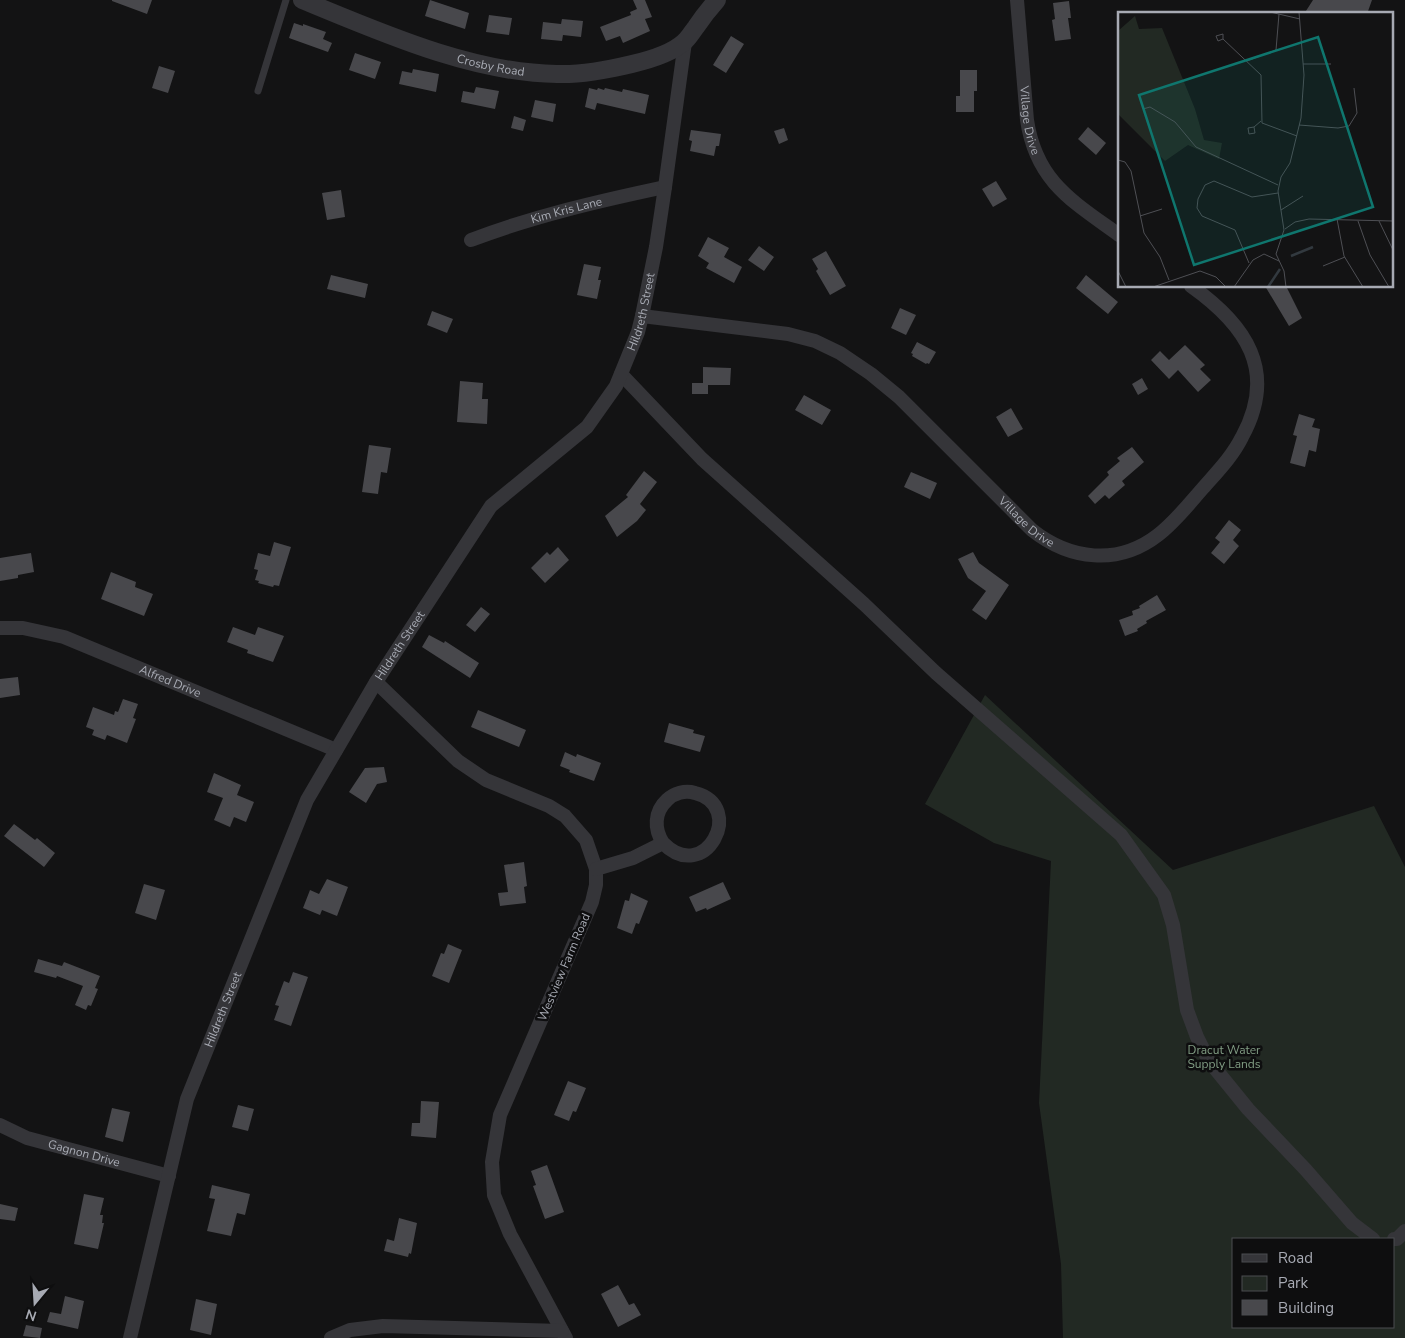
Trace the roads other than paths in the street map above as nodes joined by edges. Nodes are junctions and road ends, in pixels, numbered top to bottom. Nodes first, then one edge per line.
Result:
1 (286, 0) edge
2 (302, 0) edge
3 (717, 0) edge
4 (1017, 0) edge
5 (685, 42) junction
6 (258, 91) dead end
7 (665, 187) junction
8 (1118, 233) edge
9 (471, 240) dead end
10 (1193, 288) edge
11 (642, 316) junction
12 (621, 374) junction
13 (0, 628) edge
14 (376, 682) junction
15 (336, 750) junction
16 (663, 842) junction
17 (596, 869) junction
18 (0, 1125) edge
19 (169, 1176) junction
20 (1405, 1231) edge
21 (1373, 1238) edge
22 (1395, 1239) edge
23 (564, 1334) edge
24 (130, 1338) edge
25 (331, 1338) edge

1 - 6 lane
2 - 5 street, Crosby Road
3 - 5 street, Hildreth Street
4 - 8 street, Village Drive
5 - 7 street, Hildreth Street
7 - 9 street, Kim Kris Lane
7 - 11 street, Hildreth Street
10 - 11 street, Village Drive
11 - 12 street, Hildreth Street
12 - 14 street, Hildreth Street
12 - 21 street
13 - 15 street, Alfred Drive
14 - 15 street, Hildreth Street
14 - 17 street, Westview Farm Road
15 - 19 street, Hildreth Street
16 - 16 street
16 - 17 street
17 - 23 street, Westview Farm Road
18 - 19 street, Gagnon Drive
19 - 24 street, Hildreth Street
20 - 22 street
23 - 25 street

